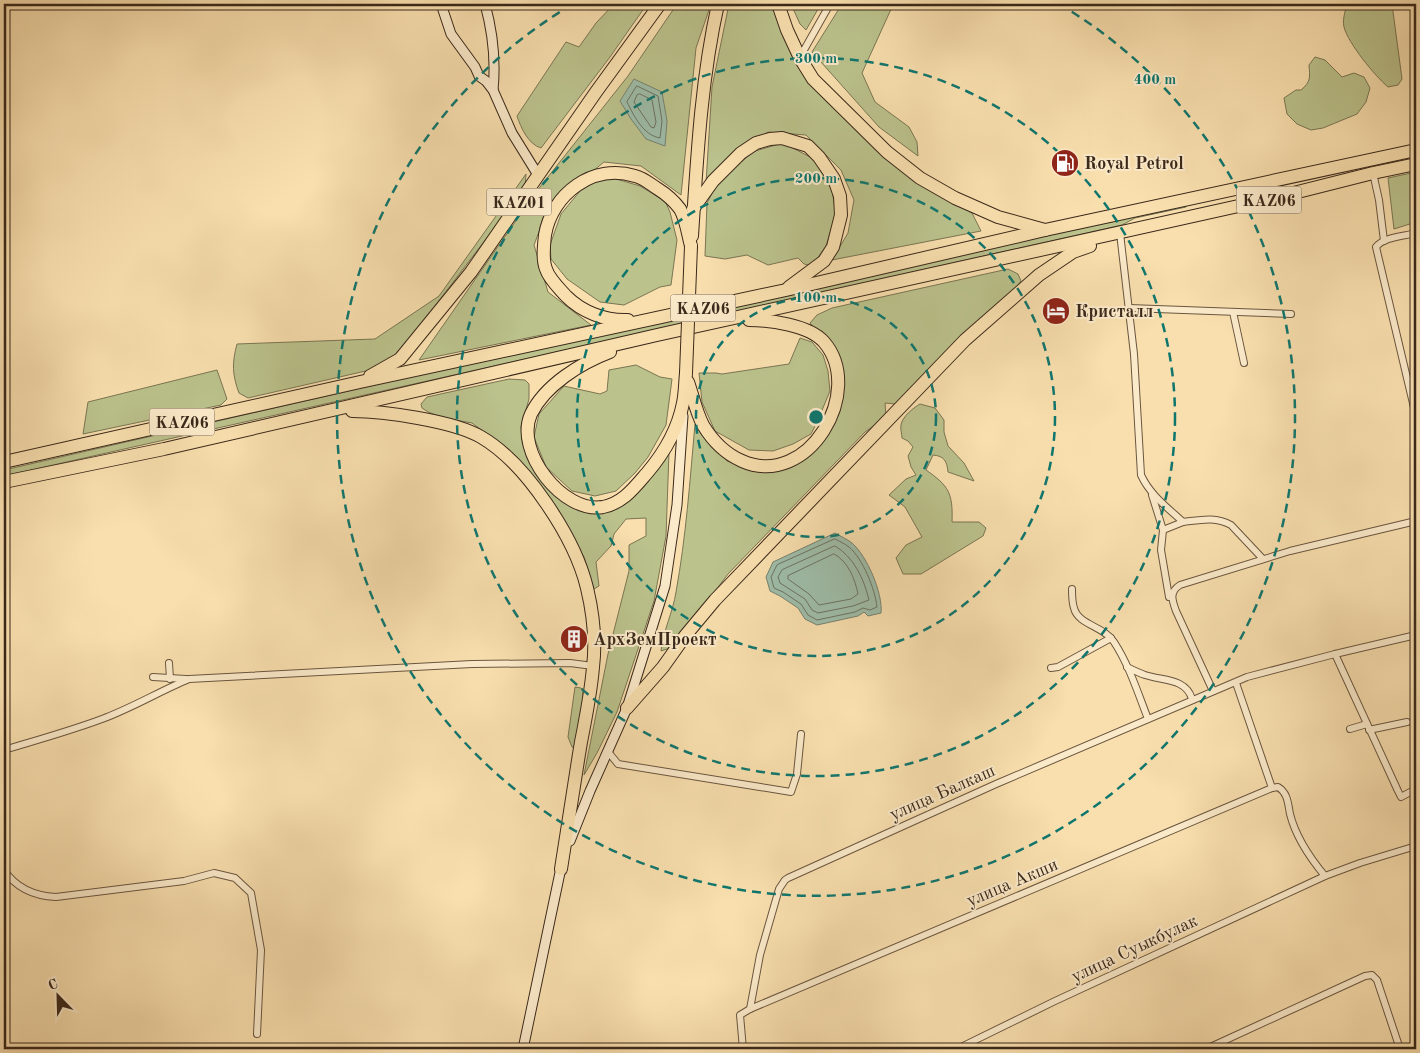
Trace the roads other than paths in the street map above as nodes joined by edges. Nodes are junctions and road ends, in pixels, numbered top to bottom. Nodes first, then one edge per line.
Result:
1 (441, 4) edge
2 (485, 4) edge
3 (660, 4) edge
4 (718, 4) edge
5 (778, 4) edge
6 (830, 4) edge
7 (800, 58) junction
8 (493, 90) junction
9 (1416, 150) edge
10 (1416, 164) edge
11 (1373, 173) junction
12 (538, 175) junction
13 (1201, 197) junction
14 (694, 209) junction
15 (1203, 214) junction
16 (1045, 230) junction
17 (1120, 233) junction
18 (1416, 233) edge
19 (1384, 241) junction
20 (691, 246) junction
21 (786, 290) junction
22 (1129, 308) junction
23 (1233, 312) junction
24 (1291, 314) dead end
25 (656, 318) junction
26 (724, 320) junction
27 (657, 334) junction
28 (1244, 363) dead end
29 (686, 373) junction
30 (360, 382) junction
31 (683, 403) junction
32 (312, 416) junction
33 (1416, 416) edge
34 (4, 462) edge
35 (4, 482) edge
36 (1150, 491) junction
37 (1416, 521) edge
38 (1183, 522) junction
39 (1163, 530) junction
40 (1263, 559) junction
41 (1180, 585) junction
42 (1168, 587) junction
43 (1072, 589) dead end
44 (1173, 602) junction
45 (1416, 635) edge
46 (1111, 638) junction
47 (1335, 654) junction
48 (169, 663) dead end
49 (594, 666) junction
50 (1127, 667) junction
51 (1051, 668) dead end
52 (153, 678) dead end
53 (170, 679) junction
54 (189, 679) junction
55 (1236, 682) junction
56 (1213, 691) junction
57 (1192, 699) junction
58 (627, 708) junction
59 (1148, 719) junction
60 (1406, 722) dead end
61 (1368, 727) junction
62 (1350, 729) dead end
63 (801, 734) dead end
64 (4, 750) edge
65 (608, 753) junction
66 (1272, 788) junction
67 (1416, 789) edge
68 (1416, 846) edge
69 (561, 869) junction
70 (4, 870) edge
71 (1325, 876) junction
72 (750, 1009) junction
73 (257, 1034) dead end
74 (523, 1049) edge
75 (743, 1049) edge
76 (957, 1049) edge
77 (1206, 1049) edge
78 (1400, 1049) edge

1 - 8 main road
2 - 8 main road
3 - 12 highway, KАZ01
4 - 14 highway
5 - 7 highway
6 - 7 street
7 - 16 highway
8 - 12 main road
9 - 13 highway, KАZ06
10 - 11 highway, KАZ06
11 - 15 highway, KАZ06
11 - 19 street
12 - 30 highway, KАZ01
13 - 15 highway
13 - 16 highway, KАZ06
14 - 20 highway
14 - 21 highway
15 - 17 highway, KАZ06
16 - 21 highway, KАZ06
17 - 22 street
17 - 26 highway, KАZ06
17 - 58 highway
18 - 19 street
19 - 33 street
20 - 25 highway
20 - 29 highway, bridge
21 - 25 highway, KАZ06
22 - 23 street
22 - 36 street
23 - 24 street
23 - 28 street
25 - 30 highway, KАZ06
26 - 27 highway, KАZ06
26 - 29 highway
27 - 31 highway
27 - 32 highway, KАZ06
29 - 31 highway
30 - 34 highway, KАZ06
31 - 58 main road
32 - 35 highway, KАZ06
32 - 49 highway
36 - 38 street
36 - 39 street
37 - 40 street
38 - 39 street
38 - 40 street
39 - 42 street
40 - 41 street
41 - 42 street
41 - 44 street
42 - 44 street
43 - 46 street
44 - 56 street
45 - 47 street, улица Балкаш
46 - 50 street
46 - 51 street
47 - 55 street, улица Балкаш
47 - 61 street
48 - 53 street
49 - 54 street
49 - 69 highway
50 - 57 street
50 - 59 street
52 - 53 street
53 - 54 street
54 - 64 street
55 - 56 street, улица Балкаш
55 - 66 street
56 - 57 street, улица Балкаш
57 - 59 street, улица Балкаш
58 - 65 main road
59 - 72 street, улица Балкаш
60 - 61 street
61 - 62 street
61 - 67 street
63 - 65 street
65 - 69 main road
66 - 71 street
66 - 72 street, улица Акши
68 - 71 street, улица Суыкбулак
69 - 74 main road
70 - 73 street
71 - 76 street, улица Суыкбулак
72 - 75 street, улица Балкаш
77 - 78 street

